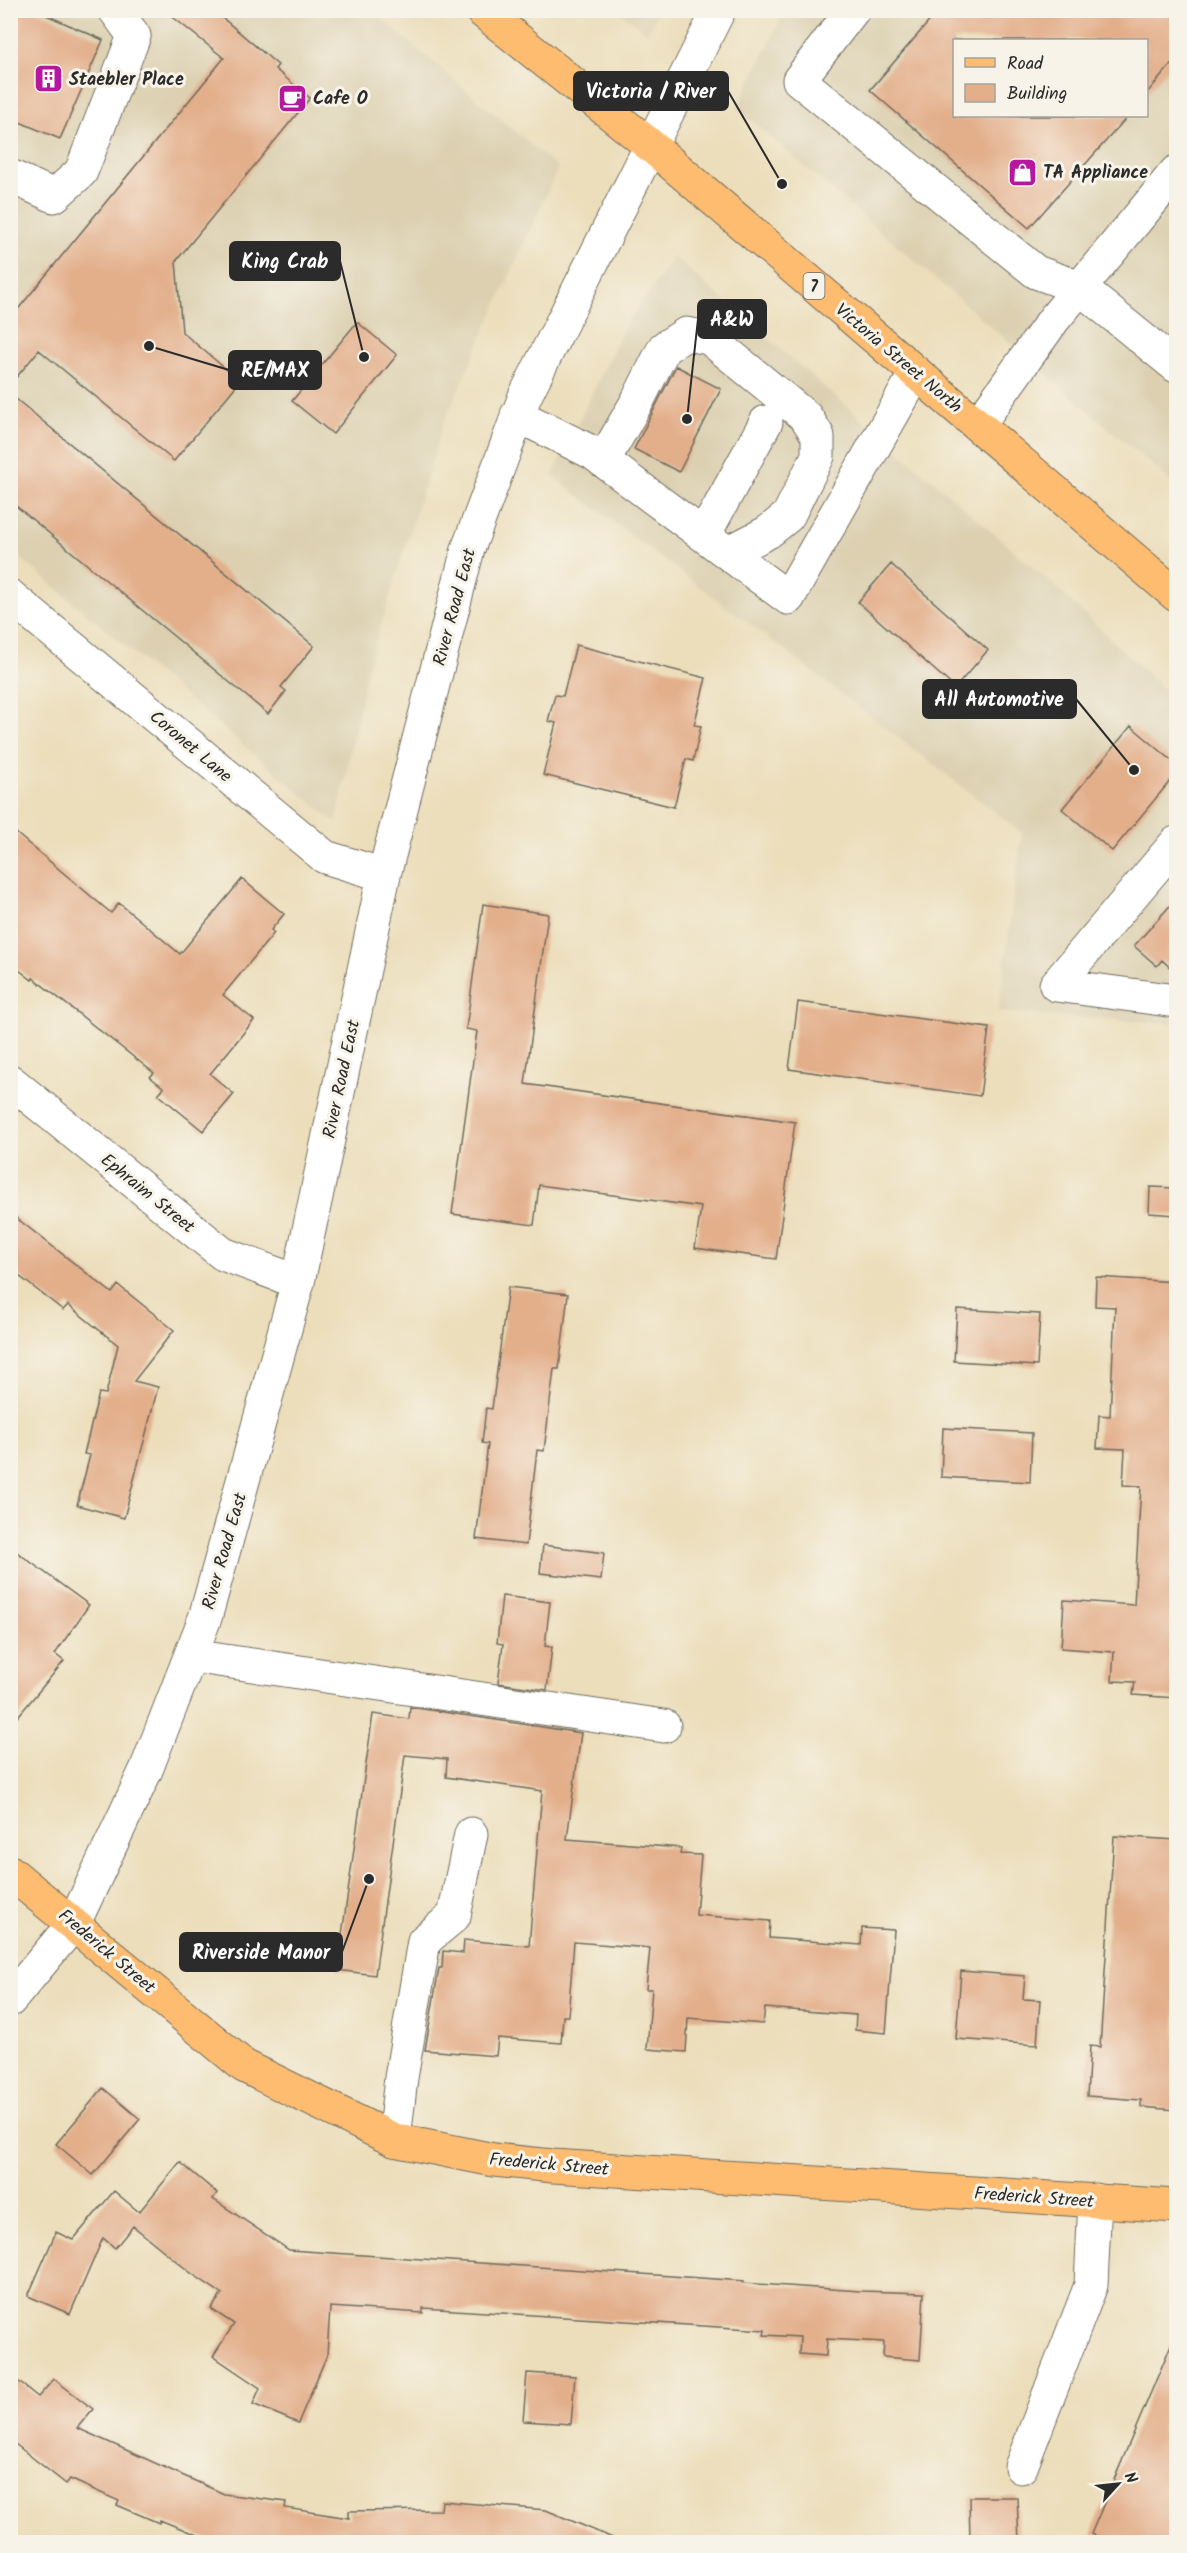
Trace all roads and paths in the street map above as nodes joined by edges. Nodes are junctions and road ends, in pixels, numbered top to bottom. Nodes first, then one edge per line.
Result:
1 (115, 10) edge
2 (481, 10) edge
3 (719, 10) edge
4 (853, 10) edge
5 (651, 146) junction
6 (1176, 172) edge
7 (10, 176) edge
8 (1080, 288) junction
9 (1176, 366) edge
10 (916, 373) junction
11 (517, 415) junction
12 (766, 422) dead end
13 (978, 425) junction
14 (603, 461) junction
15 (716, 544) junction
16 (1176, 595) edge
17 (10, 596) edge
18 (1176, 843) edge
19 (384, 874) junction
20 (1176, 1001) edge
21 (10, 1081) edge
22 (298, 1282) junction
23 (190, 1656) junction
24 (664, 1726) dead end
25 (471, 1834) dead end
26 (10, 1872) edge
27 (74, 1923) junction
28 (10, 2000) edge
29 (394, 2140) junction
30 (1095, 2200) junction
31 (1176, 2205) edge
32 (1022, 2467) dead end

1 - 7 street
2 - 5 main road, Victoria Street North / 7
3 - 5 street, River Road East
4 - 8 street
5 - 10 main road, Victoria Street North / 7
5 - 11 street, River Road East
6 - 8 street
8 - 9 street
8 - 13 street
10 - 13 main road, Victoria Street North / 7
10 - 15 street
11 - 14 street
11 - 19 street, River Road East
12 - 15 street
13 - 16 main road, Victoria Street North / 7
14 - 15 street
14 - 15 street
17 - 19 street, Coronet Lane
18 - 20 street
19 - 22 street, River Road East
21 - 22 street, Ephraim Street
22 - 23 street, River Road East
23 - 24 street
23 - 27 street, River Road East
25 - 29 street
26 - 27 main road, Frederick Street
27 - 28 street, River Road East
27 - 29 main road, Frederick Street
29 - 30 main road, Frederick Street
30 - 31 main road, Frederick Street
30 - 32 street

